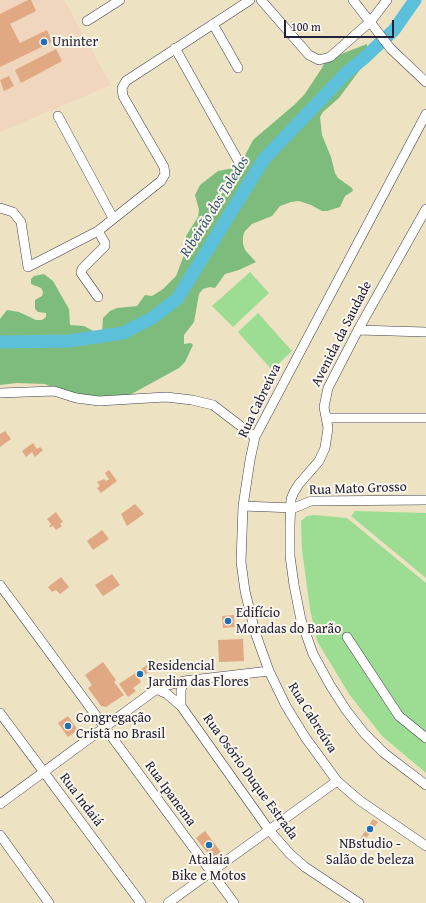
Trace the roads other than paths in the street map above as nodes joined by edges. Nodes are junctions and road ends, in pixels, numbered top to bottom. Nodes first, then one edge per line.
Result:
1 (120, 0) edge
2 (250, 0) edge
3 (261, 0) edge
4 (353, 0) edge
5 (387, 0) edge
6 (87, 21) dead end
7 (371, 21) junction
8 (213, 24) junction
9 (175, 48) junction
10 (238, 68) dead end
11 (426, 82) edge
12 (426, 114) edge
13 (58, 116) dead end
14 (240, 164) dead end
15 (0, 208) edge
16 (426, 209) edge
17 (113, 218) junction
18 (98, 231) junction
19 (98, 297) dead end
20 (358, 330) junction
21 (426, 332) edge
22 (0, 393) edge
23 (326, 418) junction
24 (426, 418) edge
25 (255, 437) junction
26 (426, 500) edge
27 (243, 506) junction
28 (291, 508) junction
29 (0, 584) edge
30 (347, 637) dead end
31 (269, 671) junction
32 (184, 681) junction
33 (156, 689) junction
34 (181, 706) junction
35 (0, 713) edge
36 (104, 727) junction
37 (426, 738) edge
38 (43, 773) junction
39 (337, 781) junction
40 (426, 784) edge
41 (0, 804) edge
42 (269, 830) junction
43 (0, 835) edge
44 (426, 846) edge
45 (210, 873) junction
46 (49, 903) edge
47 (141, 903) edge
48 (168, 903) edge
49 (234, 903) edge
50 (359, 903) edge

1 - 6 street
2 - 8 street
3 - 7 street
4 - 7 street
5 - 7 street
7 - 11 street
8 - 9 street
8 - 10 street
9 - 14 street
9 - 17 street
12 - 25 street, Rua Cabreúva
13 - 17 street
15 - 18 street
16 - 20 street, Avenida da Saudade
17 - 18 street
18 - 19 street
20 - 21 street
20 - 23 street, Avenida da Saudade
22 - 25 street
23 - 24 street
23 - 28 street, Avenida da Saudade
25 - 27 street, Rua Cabreúva
26 - 28 street, Rua Mato Grosso
27 - 28 street, Rua Mato Grosso
27 - 31 street, Rua Cabreúva
28 - 40 street, Avenida da Saudade
29 - 36 street, Rua Ipanema
30 - 37 street
31 - 32 street
31 - 39 street, Rua Cabreúva
32 - 33 street
32 - 34 street
33 - 34 street, Rua Osório Duque Estrada
33 - 36 street
34 - 42 street, Rua Osório Duque Estrada
35 - 38 street, Rua Indaiá
36 - 38 street
36 - 45 street, Rua Ipanema
38 - 41 street
38 - 47 street, Rua Indaiá
39 - 42 street
39 - 44 street, Rua Cabreúva
42 - 45 street
42 - 50 street, Rua Osório Duque Estrada
43 - 46 street
45 - 48 street
45 - 49 street, Rua Ipanema

